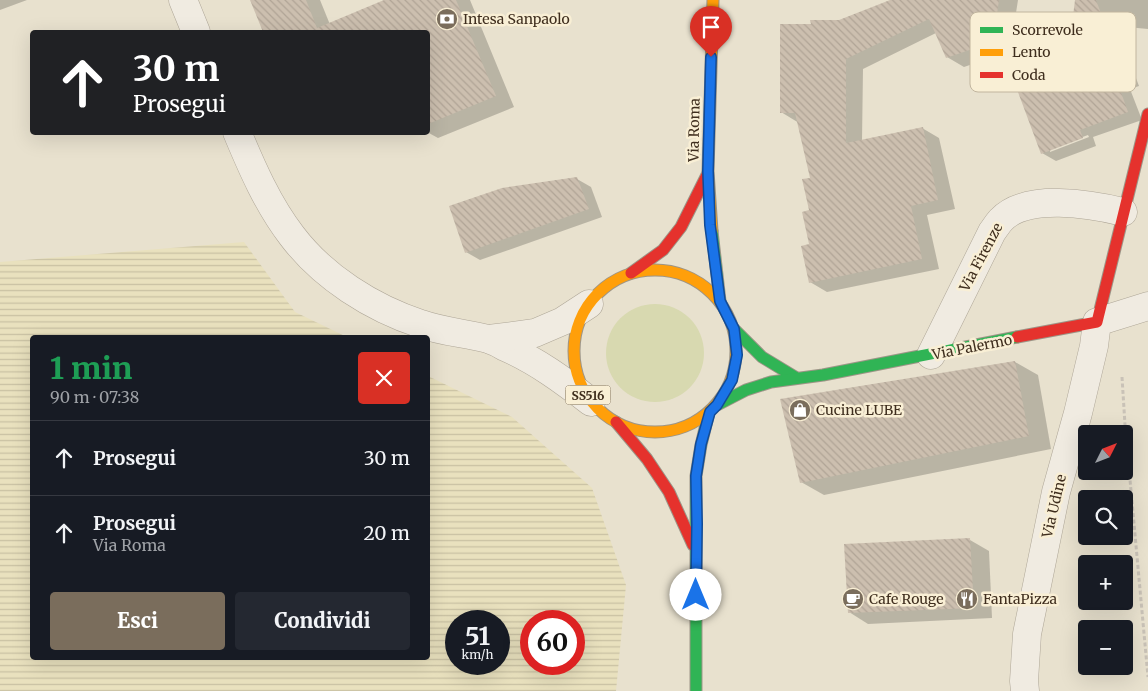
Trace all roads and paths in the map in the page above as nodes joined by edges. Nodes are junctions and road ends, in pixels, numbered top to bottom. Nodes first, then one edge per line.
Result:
1 (183, 0) edge
2 (713, 0) edge
3 (195, 30) edge
4 (1148, 114) edge
5 (237, 135) edge
6 (708, 171) junction
7 (1123, 212) junction
8 (630, 273) junction
9 (720, 301) junction
10 (589, 304) junction
11 (1148, 306) edge
12 (1097, 322) junction
13 (734, 329) junction
14 (489, 340) junction
15 (931, 355) junction
16 (1122, 369) dead end
17 (795, 377) junction
18 (591, 402) junction
19 (713, 408) junction
20 (616, 422) junction
21 (696, 551) junction
22 (1148, 677) edge
23 (696, 691) edge
24 (1025, 691) edge

1 - 3 street
2 - 6 main road, Via Roma / SS516
4 - 7 main road
5 - 14 street
6 - 8 main road, Via Roma / SS516
6 - 9 main road, Via Roma / SS516
7 - 12 main road
7 - 15 street, Via Firenze
8 - 9 main road, SS516
8 - 10 main road, SS516
9 - 13 main road, SS516
10 - 14 street
10 - 18 main road, SS516
11 - 12 street, Via Palermo
12 - 15 main road, Via Palermo
12 - 24 street, Via Udine
13 - 17 main road, Via Palermo
13 - 19 main road, SS516
14 - 18 street
15 - 17 main road, Via Palermo
16 - 22 path
17 - 19 main road, Via Palermo
18 - 20 main road, SS516
19 - 20 main road, SS516
19 - 21 main road, SS516
20 - 21 main road, SS516
21 - 23 main road, SS516

